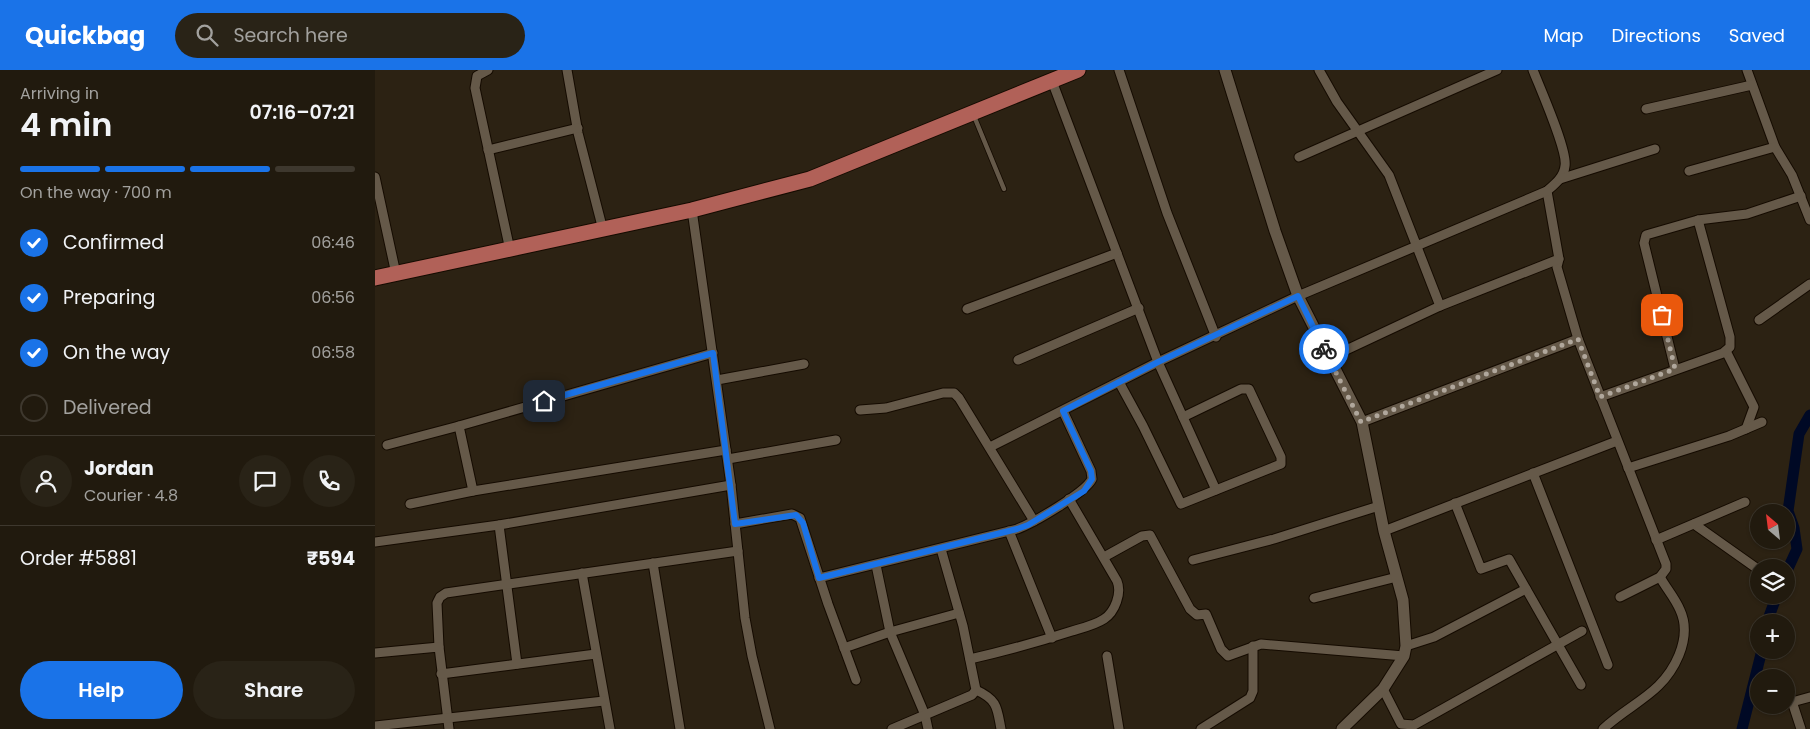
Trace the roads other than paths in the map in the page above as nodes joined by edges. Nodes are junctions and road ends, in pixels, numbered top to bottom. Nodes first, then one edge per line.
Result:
1 (487, 70) edge
2 (567, 70) edge
3 (1078, 70) edge
4 (1119, 70) edge
5 (1225, 70) edge
6 (1319, 70) edge
7 (1497, 70) edge
8 (1533, 70) edge
9 (1747, 70) edge
10 (1052, 81) junction
11 (1752, 85) junction
12 (1647, 109) dead end
13 (973, 112) junction
14 (578, 128) junction
15 (1358, 131) junction
16 (1775, 147) junction
17 (1655, 149) dead end
18 (489, 150) junction
19 (1299, 157) dead end
20 (1689, 172) dead end
21 (375, 178) edge
22 (1560, 179) junction
23 (1004, 189) dead end
24 (1547, 191) junction
25 (1801, 196) junction
26 (692, 210) junction
27 (1698, 220) junction
28 (1810, 220) edge
29 (603, 230) junction
30 (1417, 246) junction
31 (510, 250) junction
32 (1117, 253) junction
33 (1559, 259) junction
34 (396, 274) junction
35 (375, 278) edge
36 (1810, 284) edge
37 (1298, 296) junction
38 (1440, 306) junction
39 (1139, 308) junction
40 (967, 309) dead end
41 (1759, 320) dead end
42 (1216, 337) junction
43 (1578, 339) junction
44 (1726, 351) junction
45 (713, 353) junction
46 (1329, 358) junction
47 (1018, 360) dead end
48 (1158, 362) junction
49 (804, 364) dead end
50 (1675, 369) junction
51 (717, 380) junction
52 (1119, 382) junction
53 (1600, 397) junction
54 (860, 410) dead end
55 (1063, 411) junction
56 (1183, 417) junction
57 (1361, 422) junction
58 (1763, 422) dead end
59 (459, 426) junction
60 (1746, 429) junction
61 (836, 440) dead end
62 (1617, 441) junction
63 (387, 445) dead end
64 (989, 447) junction
65 (727, 455) junction
66 (1628, 468) junction
67 (1533, 473) junction
68 (731, 485) junction
69 (473, 490) junction
70 (1216, 490) junction
71 (1069, 499) junction
72 (1745, 502) dead end
73 (1455, 503) junction
74 (410, 504) dead end
75 (1379, 506) junction
76 (1034, 521) junction
77 (735, 524) junction
78 (1694, 524) junction
79 (499, 525) junction
80 (1009, 531) junction
81 (1384, 531) junction
82 (1656, 540) junction
83 (375, 542) edge
84 (941, 549) junction
85 (738, 551) junction
86 (1104, 557) junction
87 (1193, 560) dead end
88 (653, 563) junction
89 (1750, 564) edge
90 (876, 565) junction
91 (581, 573) junction
92 (1397, 577) junction
93 (1660, 577) junction
94 (819, 578) junction
95 (508, 584) junction
96 (1526, 589) junction
97 (1621, 596) dead end
98 (1314, 598) dead end
99 (959, 613) junction
100 (1582, 631) dead end
101 (891, 632) junction
102 (1052, 638) junction
103 (1558, 644) junction
104 (1253, 646) junction
105 (439, 647) junction
106 (844, 648) junction
107 (1405, 651) junction
108 (375, 653) edge
109 (596, 654) junction
110 (1107, 656) dead end
111 (970, 659) junction
112 (517, 664) junction
113 (1608, 665) dead end
114 (441, 674) junction
115 (856, 680) dead end
116 (1581, 685) dead end
117 (1383, 689) junction
118 (977, 690) junction
119 (1810, 697) edge
120 (604, 701) junction
121 (1795, 701) edge
122 (1795, 711) edge
123 (925, 715) junction
124 (447, 719) junction
125 (375, 726) edge
126 (449, 729) edge
127 (610, 729) edge
128 (680, 729) edge
129 (770, 729) edge
130 (892, 729) edge
131 (928, 729) edge
132 (1001, 729) edge
133 (1119, 729) edge
134 (1201, 729) edge
135 (1342, 729) edge
136 (1603, 729) edge
137 (1801, 729) edge

1 - 18 street
2 - 14 street
3 - 10 main road
4 - 42 street
5 - 37 street
6 - 15 street
7 - 15 street
8 - 22 street
9 - 11 street
10 - 13 main road
10 - 32 street
11 - 12 street
11 - 16 street
13 - 23 lane
13 - 26 main road
14 - 18 street
14 - 29 street
15 - 19 street
15 - 30 street
16 - 20 street
16 - 25 street
17 - 22 street
18 - 31 street
21 - 34 street
22 - 24 street
24 - 30 street
24 - 33 street
25 - 27 street
25 - 28 street
26 - 29 main road
26 - 45 street
27 - 44 street
27 - 50 street
29 - 31 main road
30 - 37 street
30 - 38 street
31 - 34 main road
32 - 39 street
32 - 40 street
33 - 38 street
33 - 43 street
34 - 35 main road
36 - 41 street
37 - 42 street
37 - 46 street
38 - 46 street
39 - 47 street
39 - 48 street
42 - 48 street
43 - 53 street
43 - 57 street
44 - 50 street
44 - 60 street
45 - 51 street
45 - 59 street
46 - 57 street
48 - 52 street
48 - 56 street
49 - 51 street
50 - 53 street
51 - 65 street
52 - 55 street
52 - 70 street
53 - 62 street
54 - 64 street
55 - 64 street
55 - 71 street
56 - 70 street
56 - 70 street
57 - 75 street
58 - 60 street
59 - 63 street
59 - 69 street
60 - 66 street
61 - 65 street
62 - 66 street
62 - 67 street
64 - 76 street
65 - 68 street
65 - 69 street
66 - 82 street
67 - 73 street
67 - 113 street
68 - 77 street
68 - 79 street
69 - 74 street
71 - 76 street
71 - 86 street
72 - 78 street
73 - 81 street
73 - 96 street
75 - 81 street
75 - 87 street
76 - 80 street
77 - 85 street
77 - 94 street
78 - 82 street
78 - 89 street
79 - 83 street
79 - 95 street
80 - 84 street
80 - 102 street
81 - 92 street
82 - 93 street
84 - 90 street
84 - 99 street
85 - 88 street
85 - 129 street
86 - 102 street
86 - 104 street
88 - 91 street
88 - 128 street
90 - 94 street
90 - 101 street
91 - 95 street
91 - 109 street
92 - 98 street
92 - 107 street
93 - 97 street
93 - 136 street
94 - 106 street
95 - 105 street
95 - 112 street
96 - 103 street
96 - 107 street
99 - 101 street
99 - 111 street
100 - 103 street
101 - 106 street
101 - 123 street
102 - 111 street
103 - 116 street
103 - 117 street
104 - 107 street
104 - 134 street
105 - 108 street
105 - 114 street
106 - 115 street
107 - 117 street
109 - 112 street
109 - 120 street
110 - 133 street
111 - 118 street
112 - 114 street
114 - 124 street
117 - 135 street
118 - 123 street
118 - 132 street
119 - 121 street
120 - 124 street
120 - 127 street
122 - 137 street
123 - 130 street
123 - 131 street
124 - 125 street
124 - 126 street

